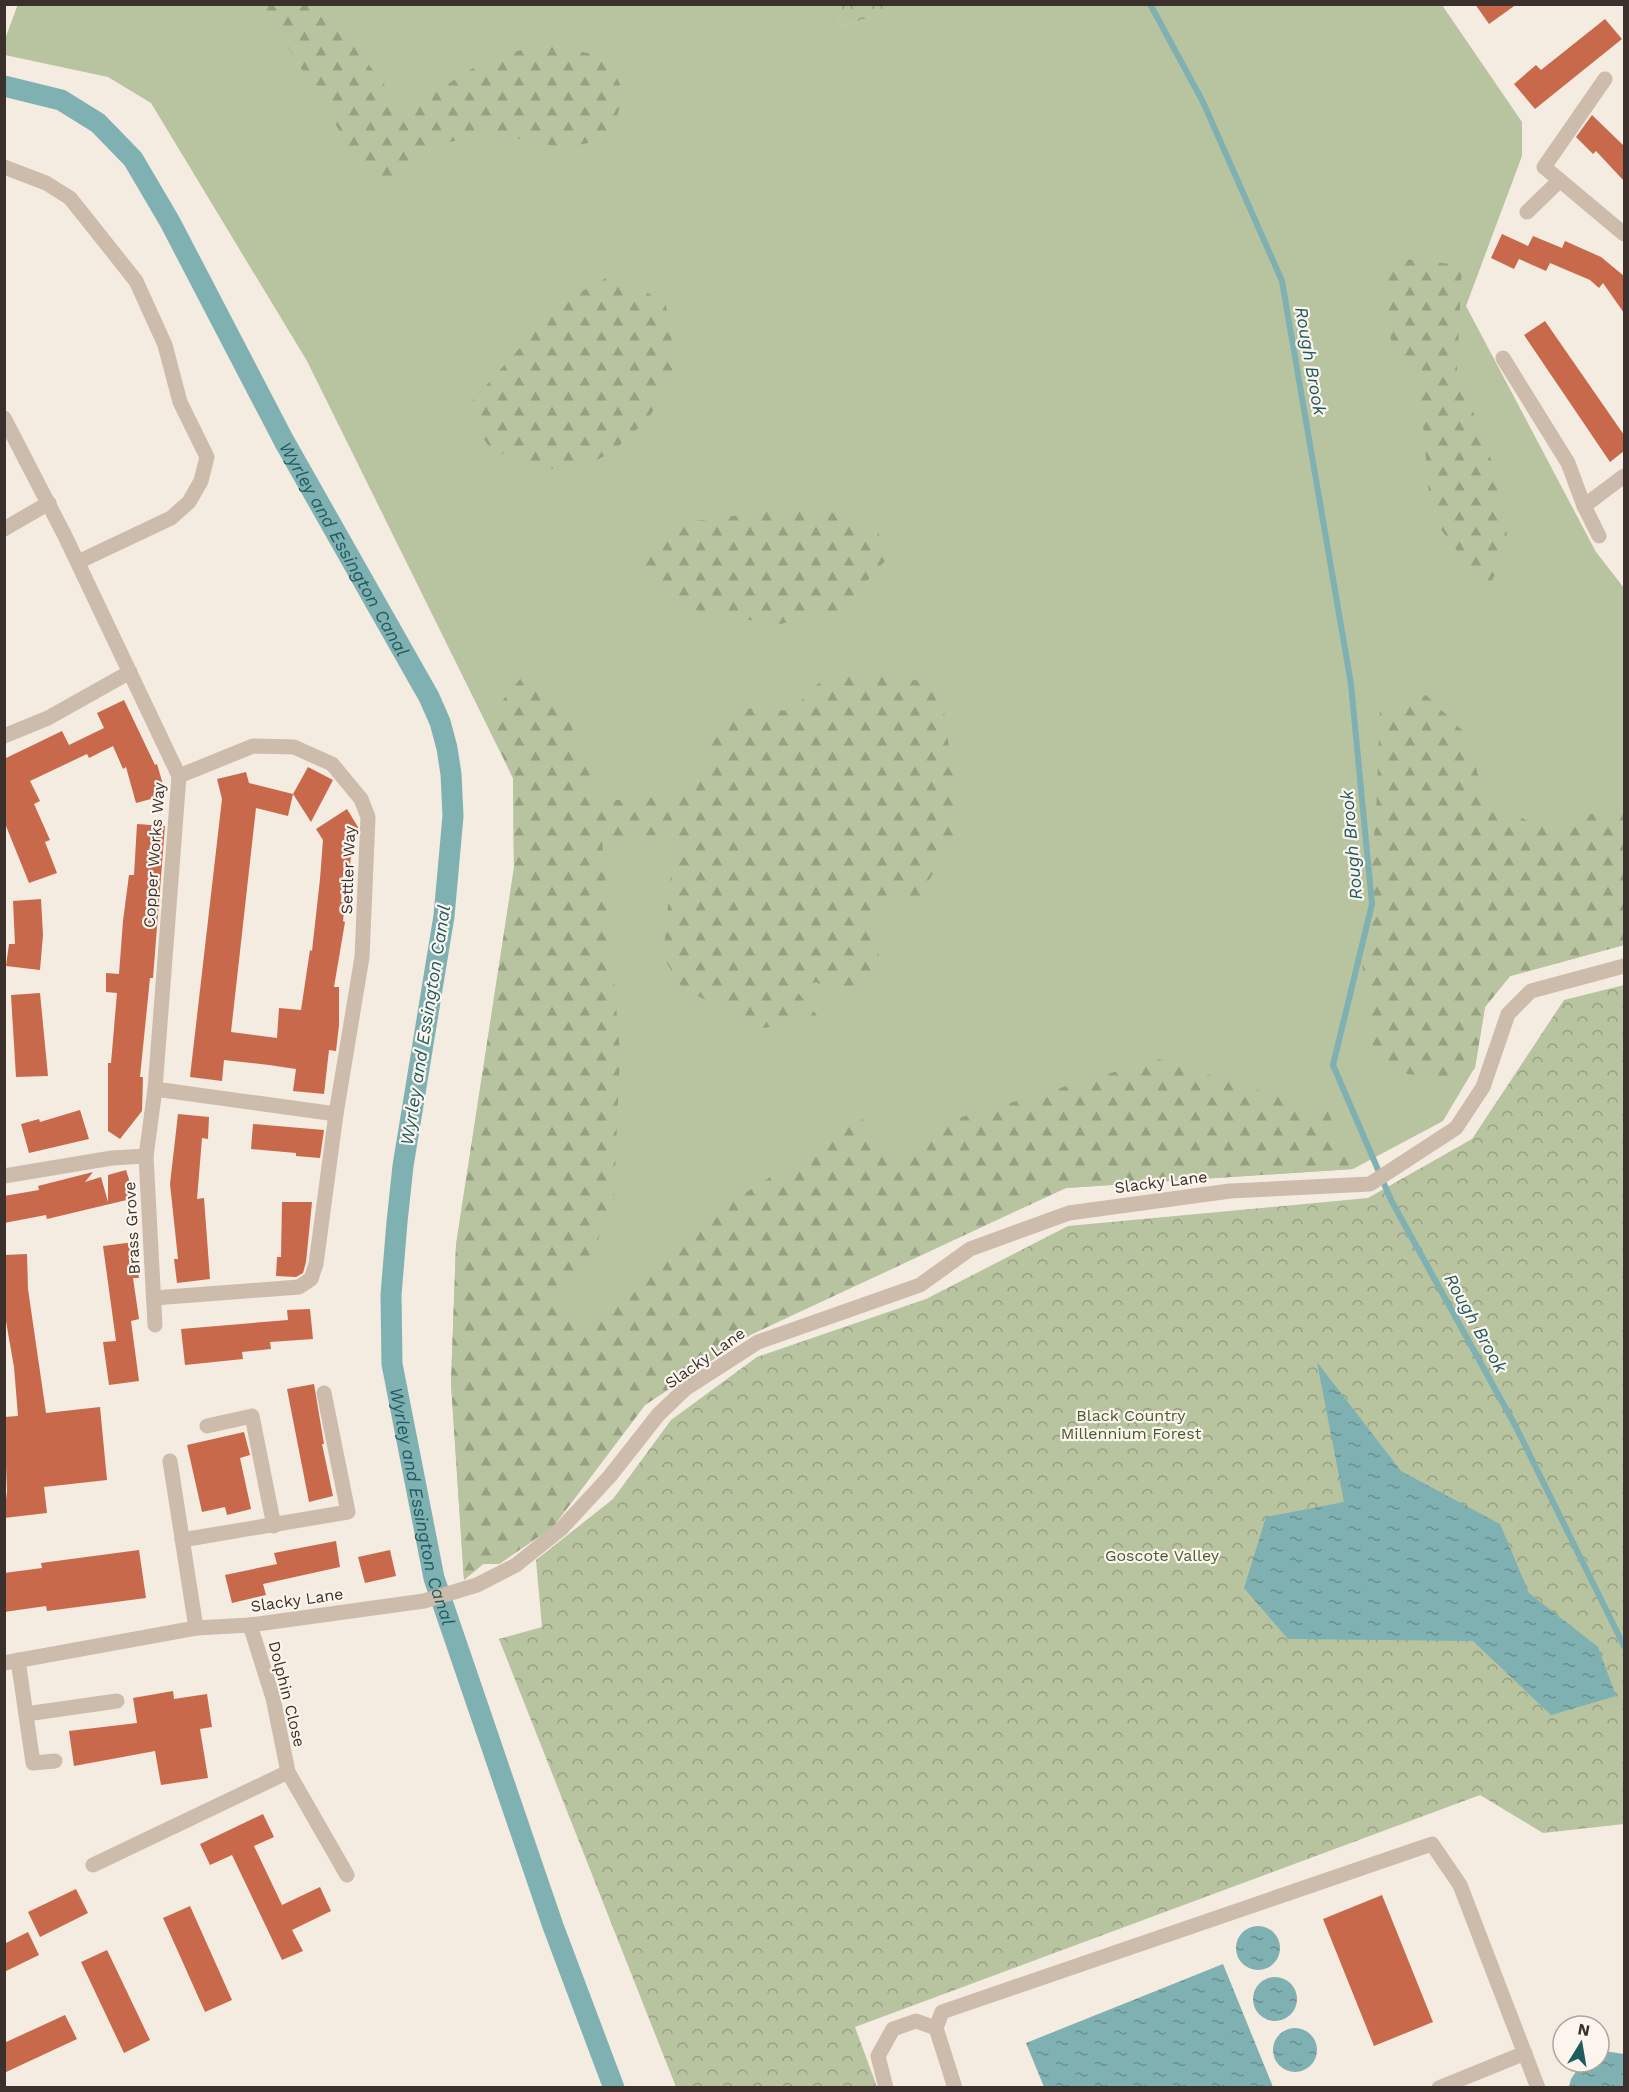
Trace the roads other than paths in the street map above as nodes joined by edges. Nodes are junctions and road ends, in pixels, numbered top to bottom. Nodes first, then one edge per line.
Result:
1 (1605, 79) dead end
2 (4, 167) edge
3 (1559, 181) junction
4 (1527, 212) dead end
5 (1624, 234) edge
6 (1503, 358) dead end
7 (4, 418) edge
8 (1624, 477) edge
9 (49, 503) junction
10 (1584, 506) junction
11 (4, 529) edge
12 (1599, 536) dead end
13 (78, 562) junction
14 (130, 672) junction
15 (4, 736) edge
16 (178, 776) junction
17 (1624, 966) edge
18 (155, 1089) junction
19 (336, 1114) junction
20 (146, 1156) junction
21 (4, 1176) edge
22 (154, 1298) junction
23 (155, 1325) dead end
24 (324, 1393) dead end
25 (207, 1426) dead end
26 (170, 1461) dead end
27 (274, 1526) junction
28 (182, 1540) junction
29 (250, 1625) junction
30 (196, 1628) junction
31 (11, 1662) edge
32 (117, 1701) dead end
33 (26, 1714) junction
34 (55, 1761) dead end
35 (288, 1772) junction
36 (93, 1865) dead end
37 (347, 1875) dead end
38 (936, 2028) junction
39 (1525, 2053) junction
40 (886, 2088) edge
41 (955, 2088) edge
42 (1439, 2088) edge
43 (1538, 2088) edge

1 - 3 street
2 - 13 street
3 - 4 street
3 - 5 street
6 - 10 street
7 - 9 street, Copper Works Way
8 - 10 street
9 - 11 street
9 - 13 street, Copper Works Way
10 - 12 street
13 - 14 street, Copper Works Way
14 - 15 street
14 - 16 street, Copper Works Way
16 - 18 street, Copper Works Way
16 - 19 street, Settler Way
17 - 29 street, Slacky Lane
18 - 19 street
18 - 20 street, Copper Works Way
19 - 22 street, Settler Way
20 - 21 street
20 - 22 street, Brass Grove
22 - 23 street, Brass Grove
24 - 27 street
25 - 27 street
26 - 28 street
27 - 28 street
28 - 30 street
29 - 30 street, Slacky Lane
29 - 35 street, Dolphin Close
30 - 31 street, Slacky Lane
31 - 33 street
32 - 33 street
33 - 34 street
35 - 36 street, Dolphin Close
35 - 37 street, Dolphin Close
38 - 39 street
38 - 40 street
38 - 41 street
39 - 42 street
39 - 43 street

